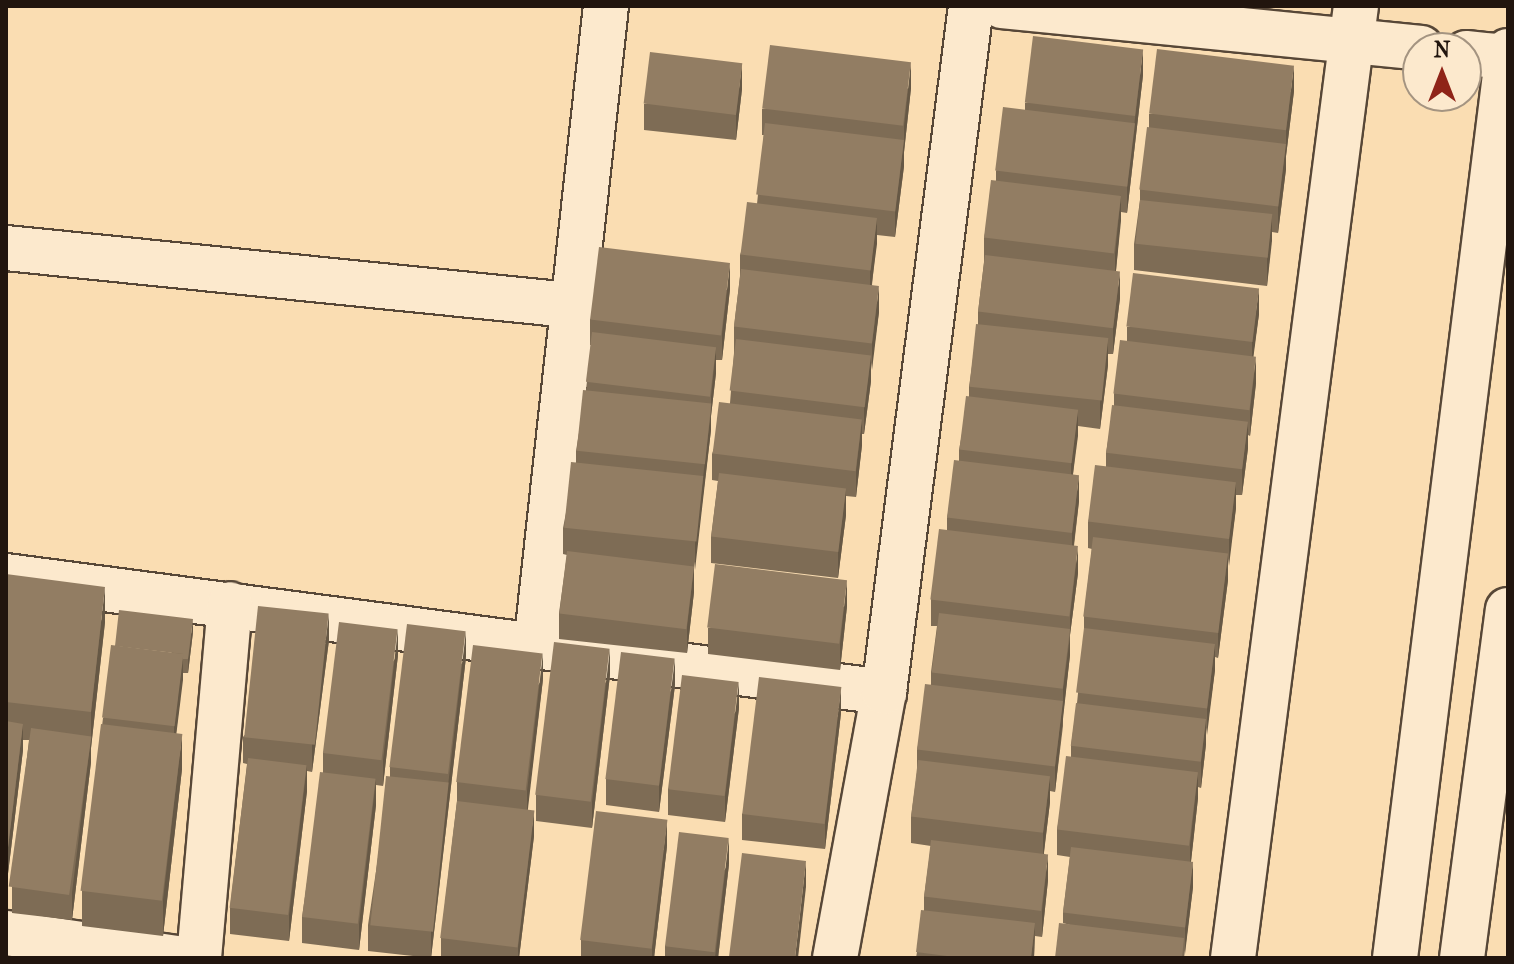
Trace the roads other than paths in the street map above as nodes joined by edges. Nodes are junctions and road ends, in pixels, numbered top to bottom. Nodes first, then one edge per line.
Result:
1 (606, 6) edge
2 (971, 6) edge
3 (1002, 6) edge
4 (1354, 24) edge
5 (1402, 41) edge
6 (1508, 51) edge
7 (1482, 55) edge
8 (1507, 57) edge
9 (6, 248) edge
10 (569, 305) junction
11 (6, 576) edge
12 (230, 604) junction
13 (1508, 610) edge
14 (536, 647) junction
15 (884, 692) junction
16 (6, 933) edge
17 (177, 958) edge
18 (199, 958) edge
19 (835, 958) edge
20 (1233, 958) edge
21 (1395, 958) edge
22 (1462, 958) edge

1 - 10 street
2 - 15 street
3 - 4 street
4 - 5 street
4 - 20 street
6 - 8 street
7 - 8 street
8 - 21 street
9 - 10 street
10 - 14 street
11 - 12 street
12 - 14 street
12 - 18 street
13 - 22 street
14 - 15 street
15 - 19 street
16 - 17 street

